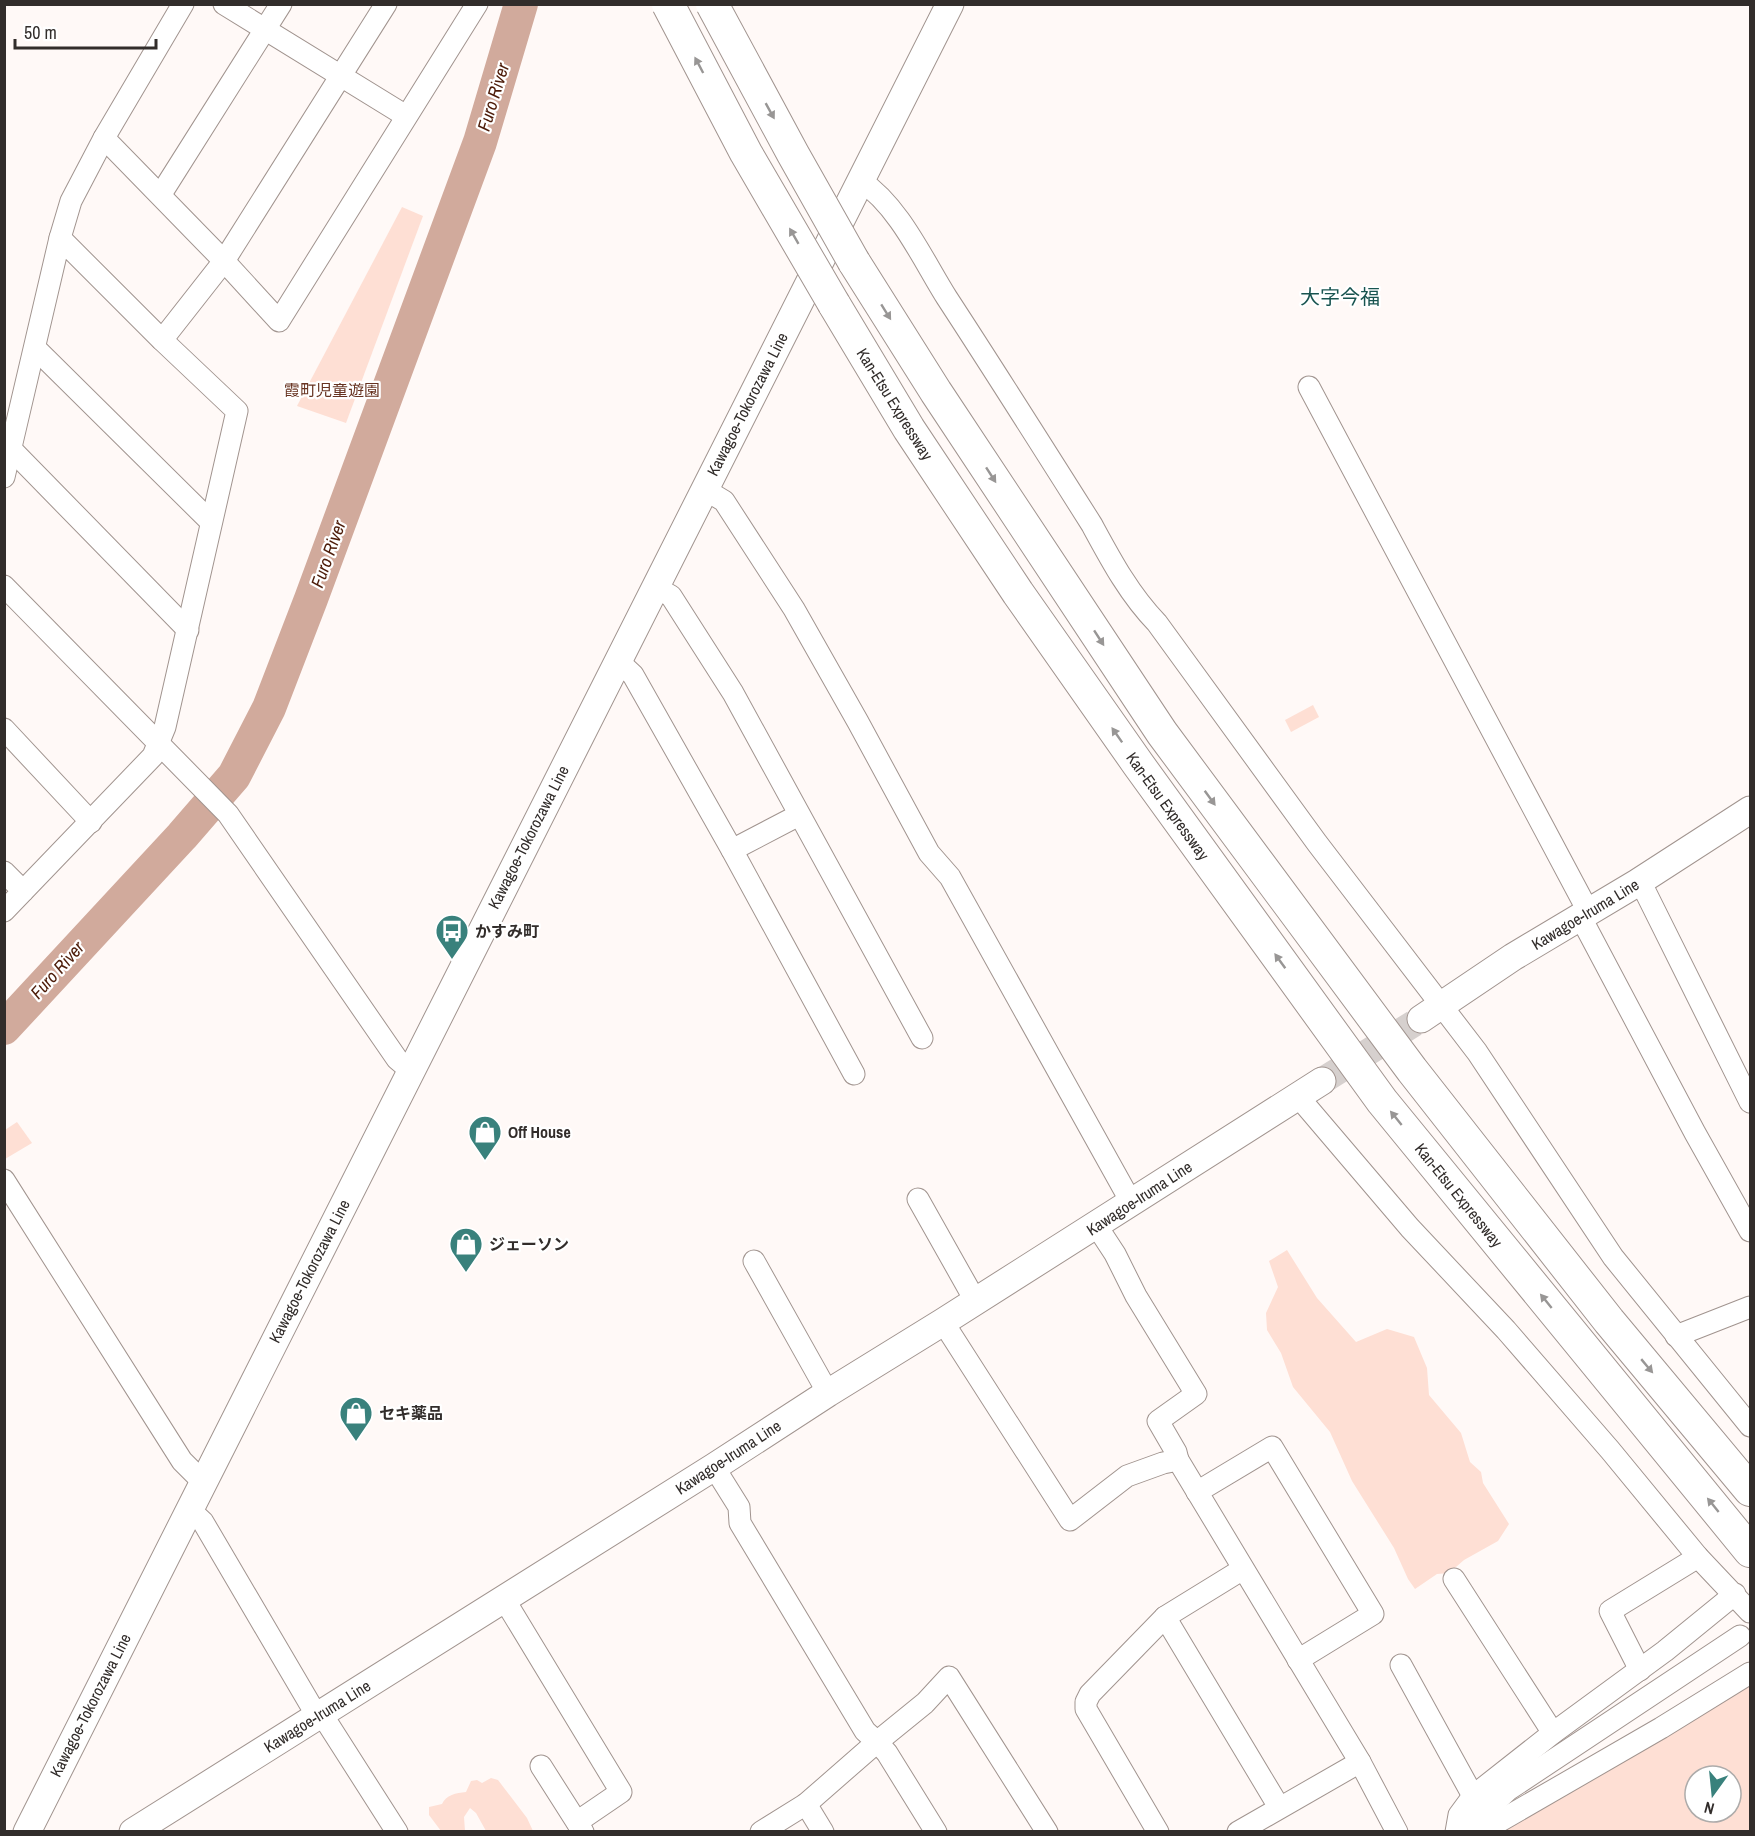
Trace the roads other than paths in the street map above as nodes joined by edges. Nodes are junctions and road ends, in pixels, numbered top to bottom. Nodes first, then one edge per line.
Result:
1 (183, 4) edge
2 (224, 4) edge
3 (281, 4) edge
4 (386, 4) edge
5 (477, 4) edge
6 (668, 4) edge
7 (712, 4) edge
8 (950, 4) edge
9 (265, 30) junction
10 (341, 76) junction
11 (406, 116) junction
12 (104, 138) junction
13 (861, 181) junction
14 (160, 194) junction
15 (60, 238) junction
16 (224, 261) junction
17 (162, 340) junction
18 (35, 348) junction
19 (1309, 387) dead end
20 (12, 450) junction
21 (4, 477) edge
22 (704, 489) junction
23 (211, 522) junction
24 (4, 586) edge
25 (655, 587) junction
26 (188, 630) junction
27 (618, 661) junction
28 (4, 729) edge
29 (160, 743) junction
30 (1750, 810) edge
31 (799, 815) junction
32 (91, 822) junction
33 (732, 850) junction
34 (4, 872) edge
35 (1640, 881) junction
36 (23, 891) junction
37 (4, 911) edge
38 (1584, 913) junction
39 (1432, 1013) junction
40 (922, 1038) dead end
41 (410, 1070) junction
42 (854, 1074) dead end
43 (1311, 1088) joint
44 (1750, 1102) edge
45 (4, 1180) edge
46 (918, 1198) dead end
47 (1131, 1202) junction
48 (1096, 1225) junction
49 (1750, 1232) edge
50 (754, 1261) dead end
51 (976, 1302) junction
52 (1750, 1307) edge
53 (943, 1322) junction
54 (1676, 1336) junction
55 (828, 1393) junction
56 (1750, 1426) edge
57 (1178, 1460) junction
58 (714, 1467) junction
59 (203, 1482) junction
60 (1750, 1490) edge
61 (1197, 1492) junction
62 (189, 1509) junction
63 (1750, 1551) edge
64 (1698, 1557) junction
65 (1243, 1569) junction
66 (1454, 1579) dead end
67 (1735, 1594) junction
68 (504, 1599) junction
69 (1750, 1612) edge
70 (1165, 1617) junction
71 (1740, 1636) dead end
72 (1298, 1660) junction
73 (1401, 1665) dead end
74 (1640, 1670) junction
75 (1750, 1673) edge
76 (319, 1715) junction
77 (1553, 1733) junction
78 (877, 1742) junction
79 (1360, 1762) junction
80 (541, 1766) dead end
81 (1473, 1796) junction
82 (806, 1804) junction
83 (1279, 1807) junction
84 (580, 1827) edge
85 (27, 1832) edge
86 (133, 1832) edge
87 (397, 1832) edge
88 (761, 1832) edge
89 (823, 1832) edge
90 (936, 1832) edge
91 (1047, 1832) edge
92 (1158, 1832) edge
93 (1238, 1832) edge
94 (1397, 1832) edge
95 (1456, 1832) edge
96 (1463, 1832) edge
97 (1481, 1832) edge

1 - 12 street
2 - 9 street
3 - 9 street
4 - 10 street
5 - 11 street
63 -> 6 highway, Kan-Etsu Expressway, bridge
7 -> 60 highway, bridge
8 - 13 main road, Kawagoe-Tokorozawa Line
9 - 10 street
9 - 14 street
10 - 11 street
10 - 16 street
11 - 16 street
12 - 14 street
12 - 15 street
13 - 22 main road, Kawagoe-Tokorozawa Line
13 - 39 street
14 - 16 street
15 - 17 street
15 - 18 street
16 - 17 street
17 - 23 street
18 - 20 street
18 - 23 street
19 - 38 street
20 - 21 street
20 - 26 street
22 - 25 main road, Kawagoe-Tokorozawa Line
22 - 47 street
23 - 26 street
24 - 29 street
25 - 27 main road, Kawagoe-Tokorozawa Line
25 - 31 street
26 - 29 street
27 - 33 street
27 - 41 main road, Kawagoe-Tokorozawa Line
28 - 32 street
29 - 32 street
29 - 41 street
30 - 35 main road, Kawagoe-Iruma Line
31 - 33 street
31 - 40 street
32 - 36 street
33 - 42 street
34 - 36 street
35 - 38 main road, Kawagoe-Iruma Line
35 - 44 street
36 - 37 street
38 - 39 main road, Kawagoe-Iruma Line
38 - 49 street
39 - 54 street
41 - 59 main road, Kawagoe-Tokorozawa Line
43 - 47 main road, Kawagoe-Iruma Line
43 - 64 street
45 - 59 street
46 - 51 street
47 - 48 main road, Kawagoe-Iruma Line
48 - 51 main road, Kawagoe-Iruma Line
48 - 57 street
50 - 55 street
51 - 53 main road, Kawagoe-Iruma Line
52 - 54 street
53 - 55 main road, Kawagoe-Iruma Line
53 - 57 street
54 - 56 street
55 - 58 main road, Kawagoe-Iruma Line
57 - 61 street
58 - 68 main road, Kawagoe-Iruma Line
58 - 78 street
59 - 62 main road, Kawagoe-Tokorozawa Line
61 - 65 street
61 - 72 street
62 - 76 street
62 - 85 main road, Kawagoe-Tokorozawa Line
64 - 67 street
64 - 74 street
65 - 70 street
65 - 72 street
66 - 77 street
67 - 69 street
67 - 74 street
68 - 76 main road, Kawagoe-Iruma Line
68 - 84 street
70 - 83 street
70 - 92 street
71 - 96 street
72 - 79 street
73 - 81 street
74 - 77 street
75 - 97 street
76 - 86 main road, Kawagoe-Iruma Line
76 - 87 street
77 - 81 street
78 - 82 street
78 - 90 street
78 - 91 street
79 - 83 street
79 - 94 street
80 - 84 street
81 - 95 street
82 - 88 street
82 - 89 street
83 - 93 street

